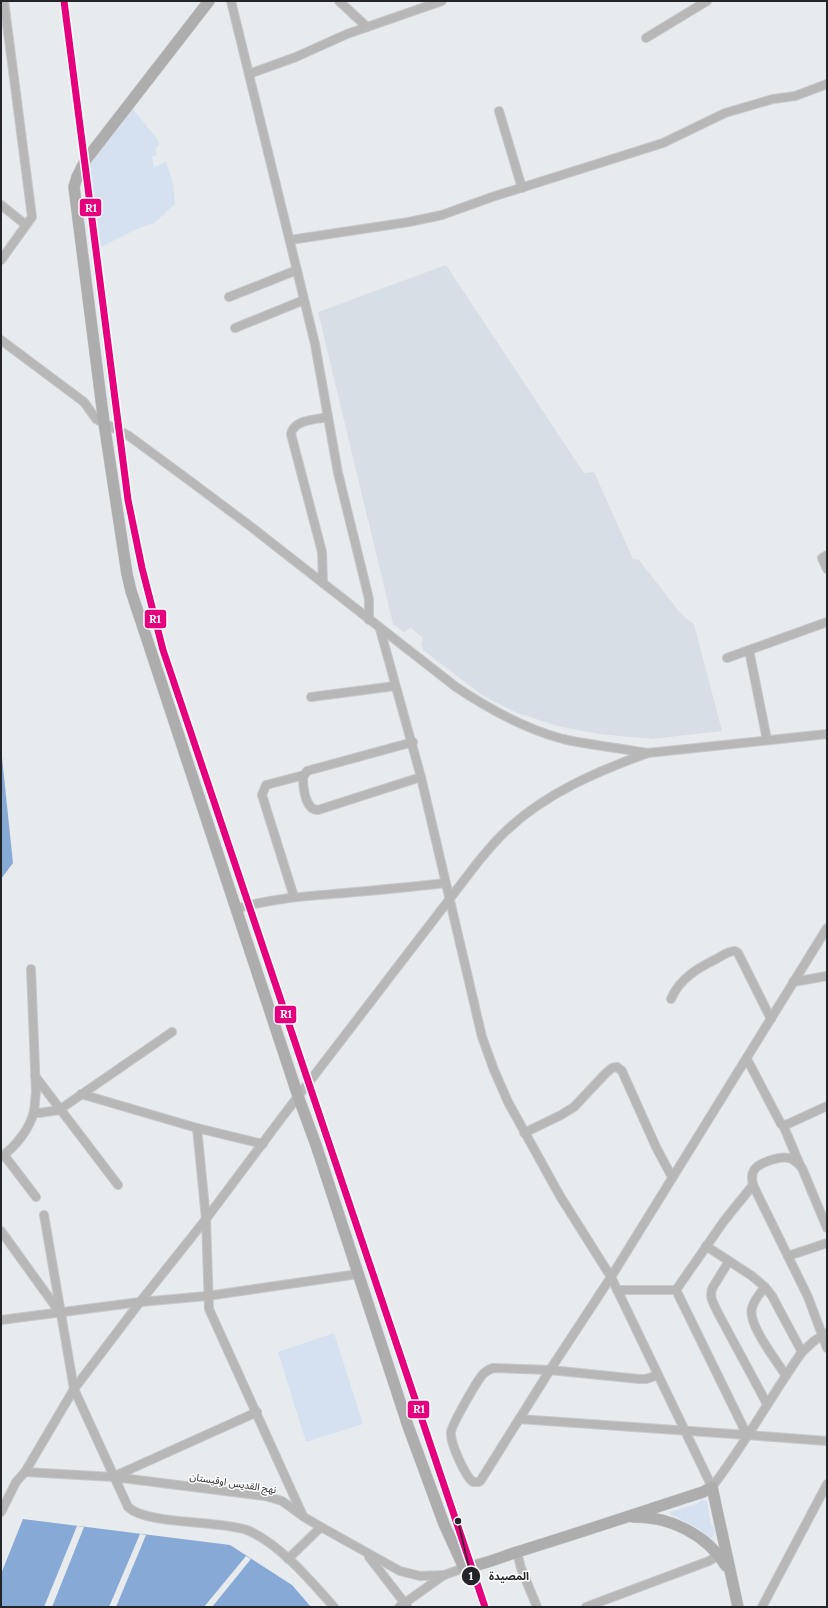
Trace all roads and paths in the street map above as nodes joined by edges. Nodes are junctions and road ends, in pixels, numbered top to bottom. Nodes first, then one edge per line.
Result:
1 (4, 1) edge
2 (209, 1) edge
3 (231, 1) edge
4 (339, 1) edge
5 (442, 1) edge
6 (707, 1) edge
7 (367, 27) junction
8 (646, 38) dead end
9 (249, 74) junction
10 (827, 84) edge
11 (499, 111) dead end
12 (522, 188) junction
13 (1, 206) edge
14 (26, 225) junction
15 (290, 240) junction
16 (1, 260) edge
17 (297, 270) junction
18 (229, 297) dead end
19 (304, 300) junction
20 (235, 328) dead end
21 (1, 340) edge
22 (328, 417) junction
23 (104, 423) junction
24 (827, 555) edge
25 (827, 569) edge
26 (323, 583) junction
27 (370, 620) junction
28 (827, 622) edge
29 (380, 629) junction
30 (749, 650) junction
31 (727, 658) dead end
32 (396, 686) junction
33 (311, 697) dead end
34 (827, 734) edge
35 (767, 740) junction
36 (412, 742) junction
37 (648, 753) junction
38 (304, 775) junction
39 (421, 777) junction
40 (445, 883) junction
41 (294, 897) junction
42 (449, 899) junction
43 (236, 909) junction
44 (827, 928) edge
45 (31, 969) dead end
46 (827, 976) edge
47 (793, 982) junction
48 (671, 999) dead end
49 (772, 1019) junction
50 (172, 1032) dead end
51 (747, 1059) junction
52 (34, 1076) junction
53 (81, 1094) junction
54 (298, 1096) junction
55 (827, 1106) edge
56 (59, 1110) junction
57 (34, 1112) junction
58 (784, 1125) junction
59 (197, 1128) junction
60 (524, 1133) junction
61 (263, 1144) junction
62 (3, 1156) edge
63 (802, 1168) junction
64 (672, 1177) junction
65 (118, 1185) dead end
66 (753, 1185) junction
67 (36, 1197) dead end
68 (44, 1215) dead end
69 (206, 1219) junction
70 (827, 1228) edge
71 (1, 1231) edge
72 (827, 1243) edge
73 (706, 1246) junction
74 (788, 1256) junction
75 (729, 1261) junction
76 (358, 1274) junction
77 (611, 1277) junction
78 (765, 1287) junction
79 (617, 1290) junction
80 (676, 1290) junction
81 (208, 1296) junction
82 (140, 1302) junction
83 (60, 1313) junction
84 (1, 1320) edge
85 (825, 1334) edge
86 (827, 1348) edge
87 (802, 1352) junction
88 (550, 1370) junction
89 (658, 1375) junction
90 (786, 1376) junction
91 (74, 1389) junction
92 (767, 1404) junction
93 (257, 1412) junction
94 (519, 1419) junction
95 (686, 1431) junction
96 (747, 1435) junction
97 (827, 1441) edge
98 (25, 1472) junction
99 (114, 1477) junction
100 (827, 1484) edge
101 (712, 1487) junction
102 (4, 1496) edge
103 (1, 1512) edge
104 (304, 1517) junction
105 (622, 1517) junction
106 (321, 1527) junction
107 (517, 1552) junction
108 (367, 1554) junction
109 (719, 1555) junction
110 (288, 1558) junction
111 (464, 1568) junction
112 (730, 1574) junction
113 (444, 1575) junction
114 (404, 1606) edge
115 (334, 1607) edge
116 (538, 1607) edge
117 (586, 1607) edge
118 (738, 1607) edge
119 (762, 1607) edge

1 - 14 street
2 - 23 street
3 - 9 street
4 - 7 street
5 - 7 street
6 - 8 street
7 - 9 street
9 - 15 street
10 - 12 street
11 - 12 street
12 - 15 street
13 - 14 street
14 - 16 street
15 - 17 street
17 - 18 street
17 - 19 street
19 - 20 street
19 - 22 street
21 - 23 street
22 - 26 street
22 - 27 street
23 - 26 street
23 - 43 street
24 - 25 street
26 - 27 street
27 - 29 street
28 - 30 street
29 - 32 street
29 - 37 street
30 - 31 street
30 - 35 street
32 - 33 street
32 - 36 street
34 - 35 street
35 - 37 street
36 - 38 street
36 - 39 street
37 - 42 street
38 - 39 street
38 - 41 street
39 - 40 street
40 - 41 street
40 - 42 street
41 - 43 street
42 - 54 street
42 - 60 street
43 - 54 street
44 - 47 street
45 - 52 street
46 - 47 street
47 - 49 street
48 - 49 street
49 - 51 street
50 - 53 street
51 - 58 street
51 - 64 street
52 - 56 street
52 - 57 street
53 - 56 street
53 - 59 street
54 - 61 street
54 - 76 street
55 - 58 street
56 - 57 street
56 - 65 street
57 - 62 street
58 - 63 street
59 - 61 street
59 - 69 street
60 - 64 street
60 - 77 street
61 - 69 street
62 - 67 street
63 - 66 street
63 - 70 street
64 - 77 street
66 - 73 street
66 - 74 street
68 - 83 street
69 - 81 street
69 - 82 street
71 - 83 street
72 - 74 street
73 - 75 street
73 - 80 street
74 - 85 street
75 - 78 street
75 - 92 street
76 - 81 street
76 - 111 street
77 - 79 street
77 - 88 street
78 - 87 street
78 - 90 street
79 - 80 street
79 - 89 street
80 - 96 street
81 - 82 street
81 - 93 street
82 - 83 street
82 - 91 street
83 - 84 street
83 - 91 street
85 - 86 street
85 - 87 street
87 - 90 street
88 - 89 street
88 - 94 street
88 - 94 street
89 - 95 street
90 - 92 street
91 - 98 street
91 - 99 street
92 - 96 street
93 - 99 street
93 - 104 street
94 - 95 street
95 - 96 street
95 - 101 street
96 - 97 street
96 - 101 street
98 - 99 street, نهج القديس اوقيستان
98 - 102 street
99 - 104 street, نهج القديس اوقيستان
99 - 110 street
100 - 119 street
101 - 105 street
101 - 112 street
102 - 103 street
104 - 106 street, نهج القديس اوقيستان
105 - 107 street
105 - 109 street
106 - 108 street, نهج القديس اوقيستان
106 - 110 street
107 - 111 street
107 - 116 street
108 - 113 street, نهج القديس اوقيستان
108 - 114 street
109 - 112 street
109 - 117 street
110 - 115 street
111 - 113 street
112 - 118 street
113 - 114 street

